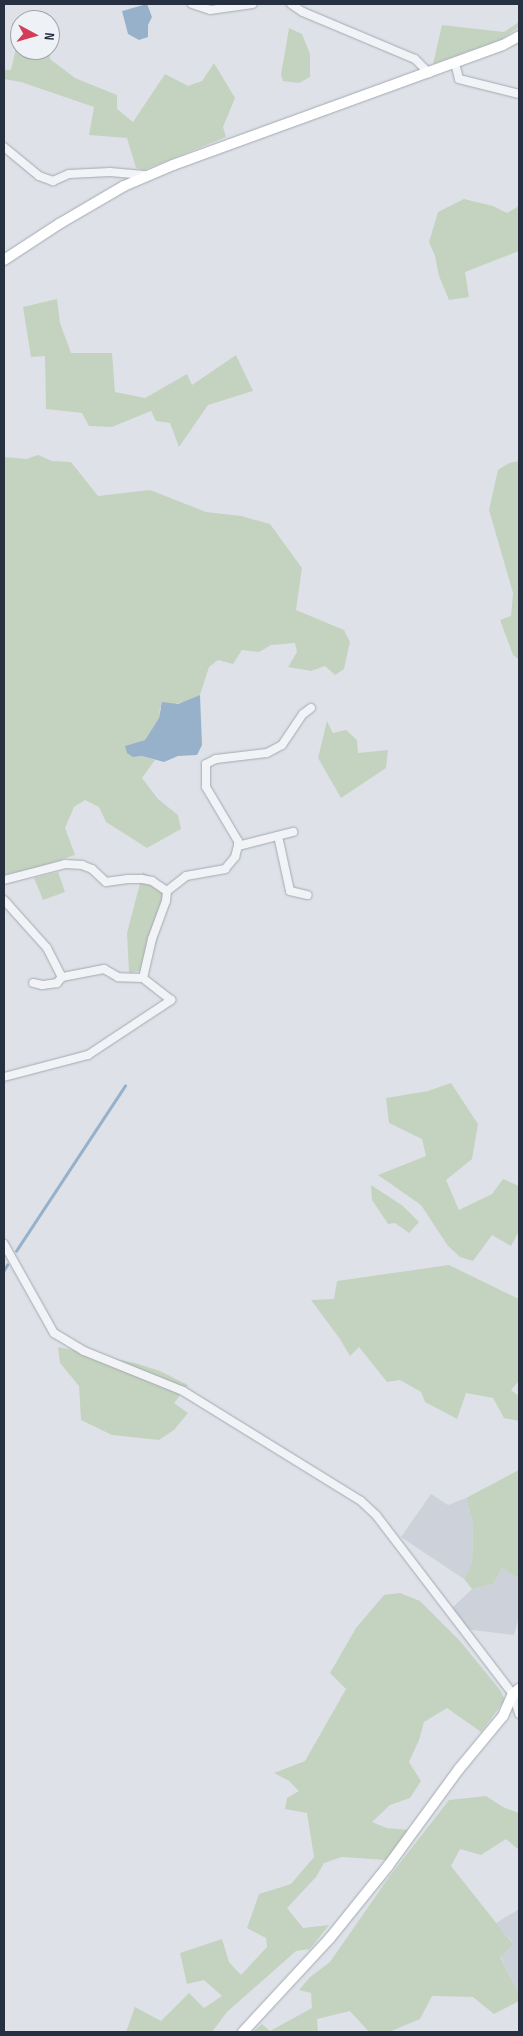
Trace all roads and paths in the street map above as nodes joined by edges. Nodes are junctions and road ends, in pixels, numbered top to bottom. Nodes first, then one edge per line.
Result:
1 (192, 4) edge
2 (253, 4) edge
3 (291, 4) edge
4 (519, 36) edge
5 (455, 63) junction
6 (429, 73) junction
7 (519, 94) edge
8 (4, 147) edge
9 (152, 175) junction
10 (4, 260) edge
11 (311, 708) dead end
12 (293, 832) dead end
13 (278, 836) junction
14 (238, 846) junction
15 (4, 880) edge
16 (167, 890) junction
17 (308, 895) dead end
18 (4, 900) edge
19 (62, 977) junction
20 (143, 978) junction
21 (34, 983) dead end
22 (4, 1077) edge
23 (4, 1244) edge
24 (516, 1692) edge
25 (519, 1714) edge
26 (243, 2032) edge

1 - 2 street
3 - 6 street
4 - 5 street
5 - 6 street
5 - 7 street
6 - 9 street
8 - 9 street
9 - 10 street
11 - 14 street
12 - 13 street
13 - 14 street
13 - 17 street
14 - 16 street
15 - 16 street
16 - 20 street
18 - 19 street
19 - 20 street
19 - 21 street
20 - 22 street
23 - 24 street
24 - 25 street
24 - 26 street

